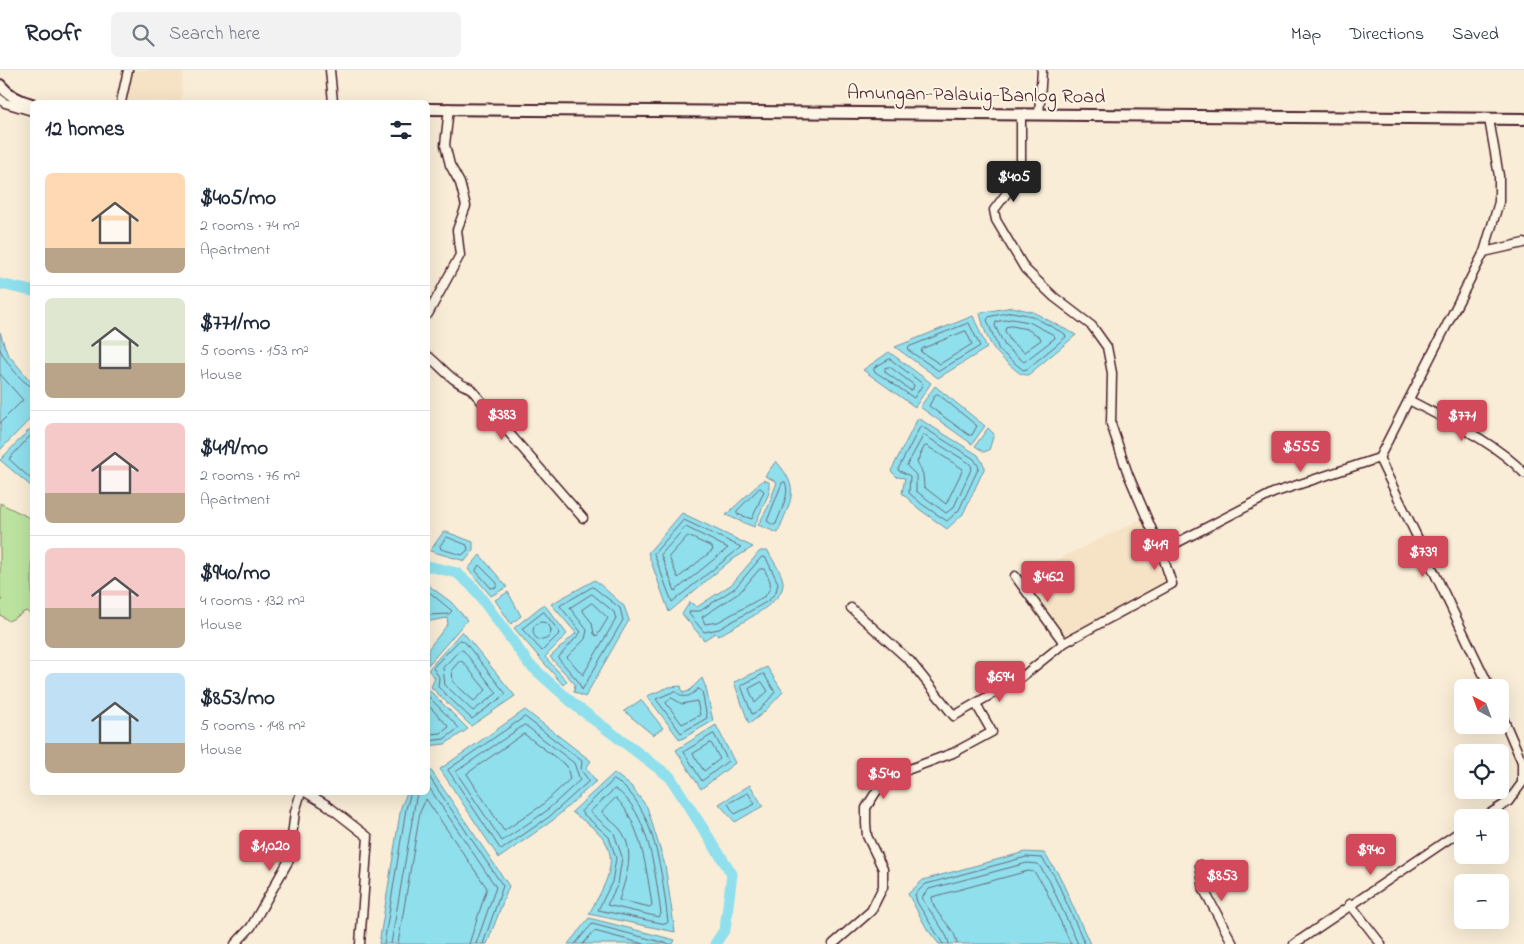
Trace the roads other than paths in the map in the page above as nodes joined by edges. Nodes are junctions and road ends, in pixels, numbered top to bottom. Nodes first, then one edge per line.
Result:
1 (128, 70) edge
2 (330, 70) edge
3 (1042, 70) edge
4 (0, 85) edge
5 (0, 99) edge
6 (121, 100) edge
7 (333, 100) edge
8 (30, 103) edge
9 (449, 108) junction
10 (430, 109) edge
11 (30, 110) edge
12 (1021, 114) junction
13 (1039, 115) junction
14 (1489, 119) junction
15 (1524, 119) edge
16 (1524, 243) edge
17 (1484, 252) junction
18 (430, 310) edge
19 (430, 358) edge
20 (1409, 400) junction
21 (1379, 458) junction
22 (1524, 473) edge
23 (583, 518) dead end
24 (1160, 550) junction
25 (1015, 576) dead end
26 (851, 608) dead end
27 (1064, 643) junction
28 (1486, 679) edge
29 (976, 704) junction
30 (1509, 732) edge
31 (1523, 783) edge
32 (302, 795) edge
33 (309, 795) edge
34 (1497, 809) edge
35 (1454, 835) edge
36 (1200, 865) dead end
37 (1350, 904) junction
38 (235, 944) edge
39 (360, 944) edge
40 (833, 944) edge
41 (1233, 944) edge
42 (1294, 944) edge
43 (1381, 944) edge

1 - 6 street
2 - 7 street
3 - 13 street
4 - 8 main road
5 - 11 street
9 - 10 main road, Amungan-Palauig-Banlog Road
9 - 12 main road, Amungan-Palauig-Banlog Road
9 - 18 street
12 - 13 main road, Amungan-Palauig-Banlog Road
12 - 24 street
13 - 14 main road, Amungan-Palauig-Banlog Road
14 - 15 main road, Amungan-Palauig-Banlog Road
14 - 17 street
16 - 17 street
17 - 20 street
19 - 23 street
20 - 21 street
20 - 22 street
21 - 24 street
21 - 28 street
24 - 27 street
25 - 27 street
26 - 29 street
27 - 29 street
29 - 40 street
30 - 31 street
31 - 34 street
32 - 38 street
33 - 39 street
35 - 37 street
36 - 41 street
37 - 42 street
37 - 43 street

